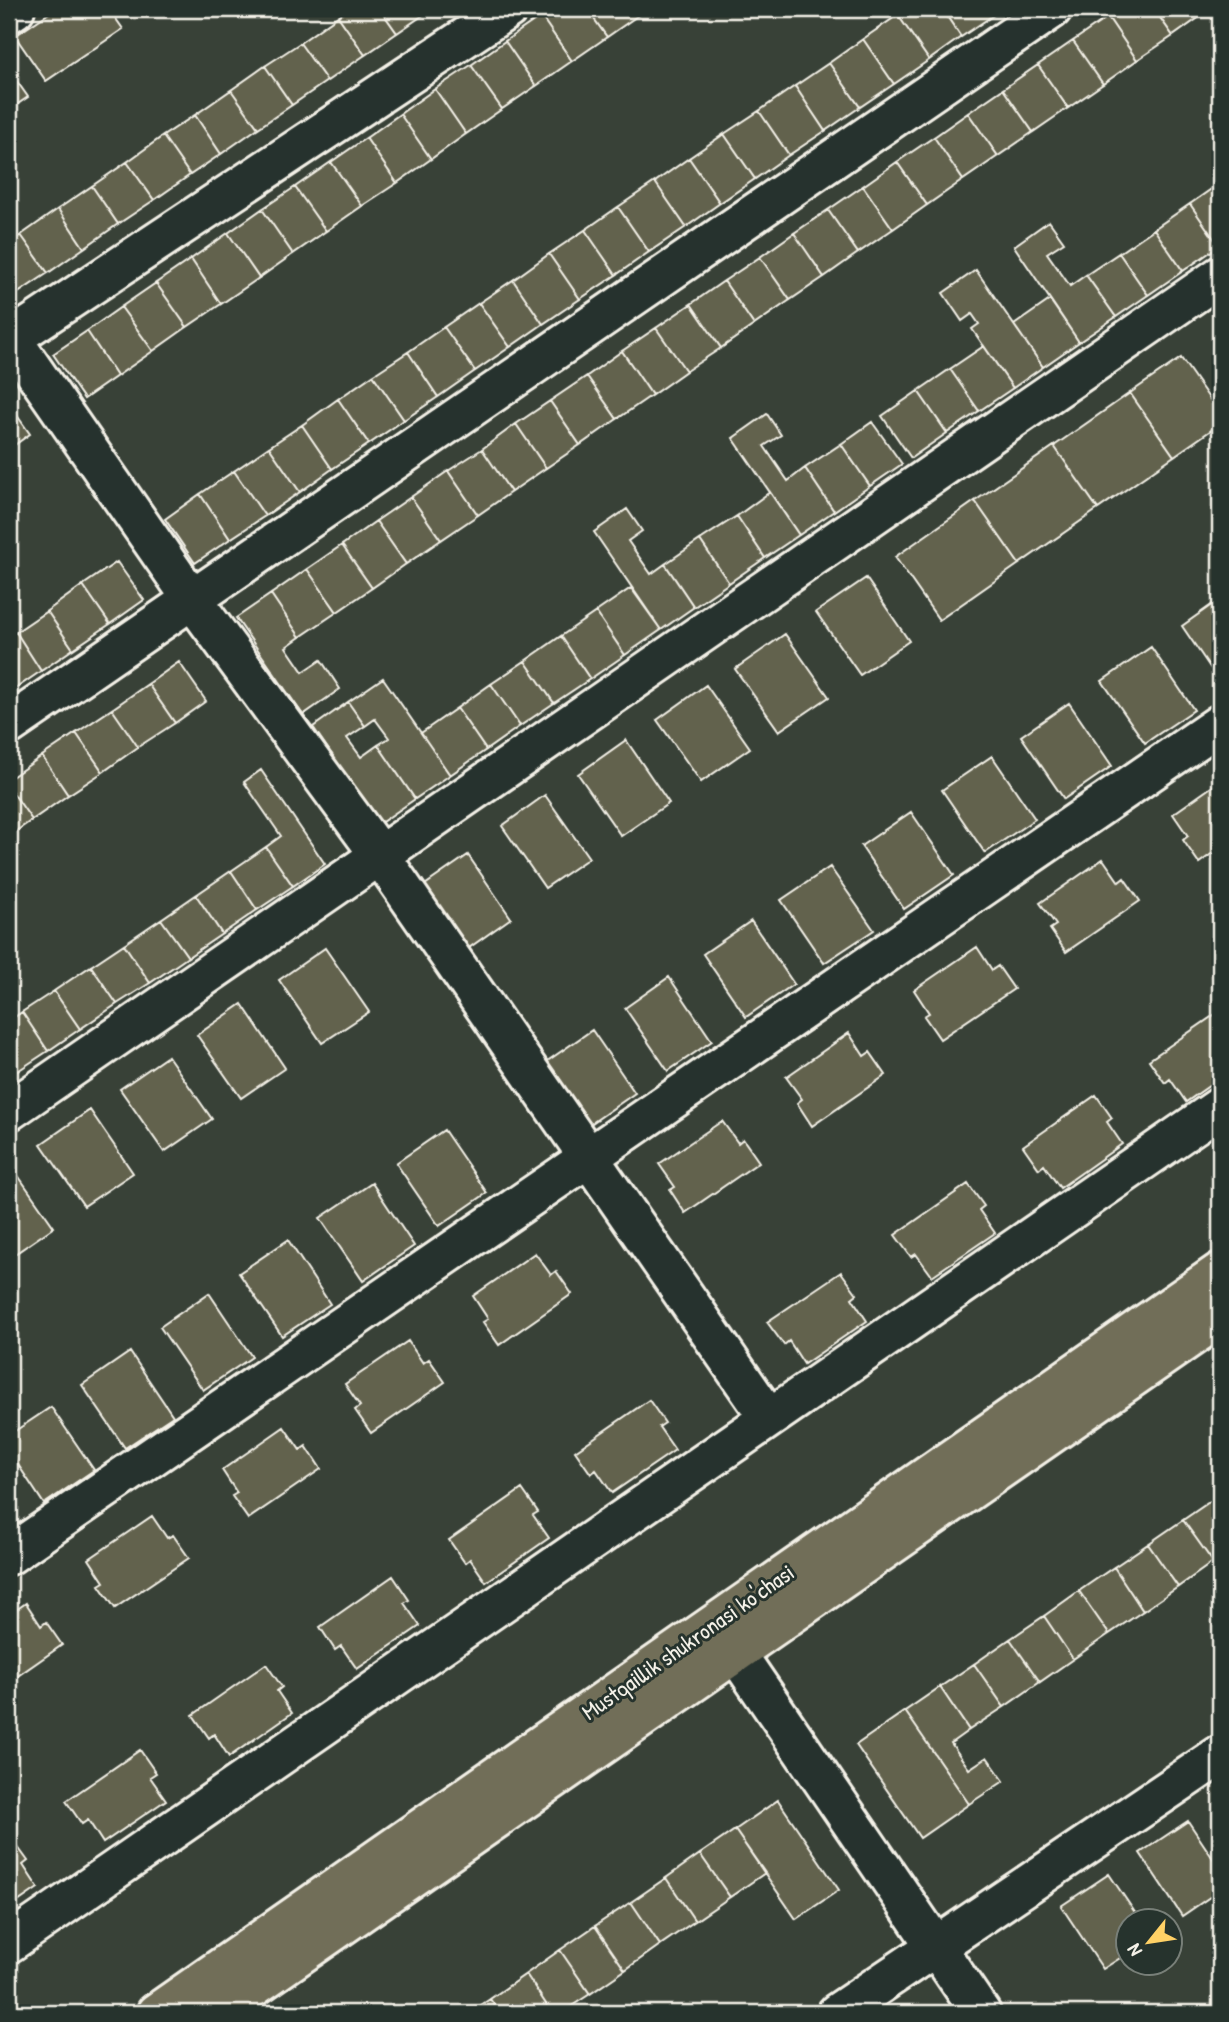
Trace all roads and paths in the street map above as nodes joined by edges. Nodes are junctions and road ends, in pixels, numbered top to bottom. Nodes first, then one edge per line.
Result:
1 (15, 9) edge
2 (508, 9) edge
3 (1052, 9) edge
4 (9, 13) edge
5 (1220, 276) edge
6 (10, 338) edge
7 (192, 599) junction
8 (9, 724) edge
9 (1220, 724) edge
10 (379, 854) junction
11 (1220, 1107) edge
12 (9, 1111) edge
13 (588, 1156) junction
14 (1220, 1272) edge
15 (1220, 1317) edge
16 (769, 1418) junction
17 (9, 1555) edge
18 (736, 1653) junction
19 (1220, 1755) edge
20 (9, 1942) edge
21 (935, 1947) junction
22 (156, 2013) edge
23 (216, 2013) edge
24 (837, 2013) edge
25 (981, 2013) edge

1 - 4 street
2 - 6 street
3 - 7 street
5 - 10 street
6 - 7 street
7 - 8 street
7 - 10 street
9 - 13 street
10 - 12 street
10 - 13 street
11 - 16 street
13 - 16 street
13 - 17 street
14 - 22 main road, Mustqaillik shukronasi ko'chasi
15 - 18 main road, Mustqaillik shukronasi ko'chasi
16 - 20 street
18 - 21 street
18 - 23 main road, Mustqaillik shukronasi ko'chasi
19 - 21 street
21 - 24 street
21 - 25 street

